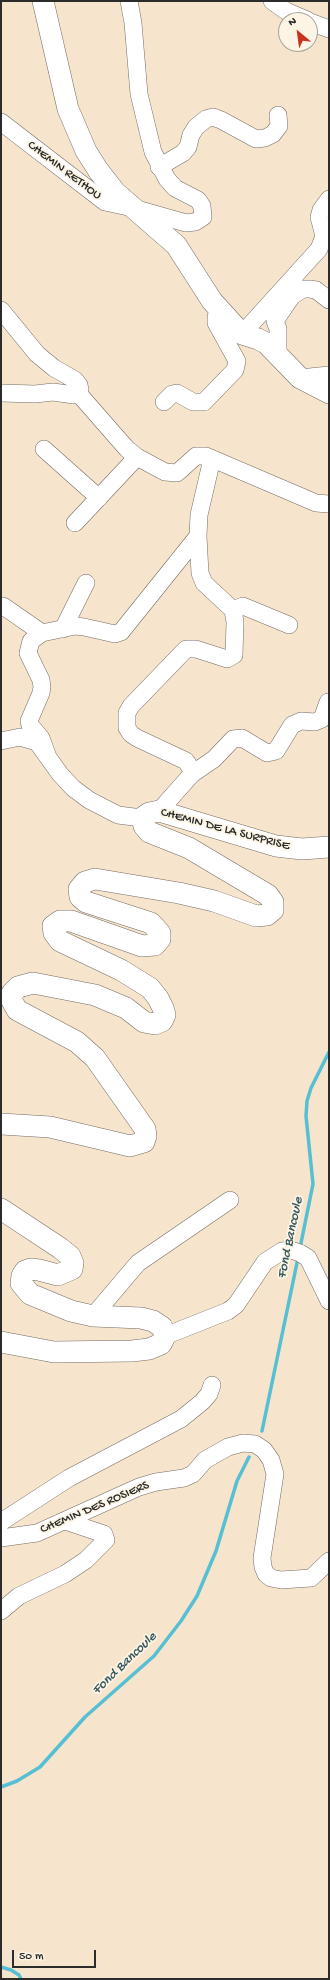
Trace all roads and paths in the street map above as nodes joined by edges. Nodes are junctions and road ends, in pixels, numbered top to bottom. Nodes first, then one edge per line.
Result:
1 (43, 1) edge
2 (129, 1) edge
3 (272, 1) edge
4 (288, 12) edge
5 (318, 25) edge
6 (329, 29) edge
7 (278, 114) dead end
8 (1, 122) edge
9 (159, 166) junction
10 (329, 199) edge
11 (133, 208) junction
12 (329, 300) edge
13 (1, 310) edge
14 (219, 310) junction
15 (242, 334) junction
16 (278, 356) junction
17 (329, 375) edge
18 (300, 378) junction
19 (1, 393) edge
20 (78, 393) junction
21 (329, 393) edge
22 (164, 402) dead end
23 (44, 449) dead end
24 (137, 458) junction
25 (212, 459) junction
26 (99, 498) junction
27 (329, 504) edge
28 (76, 523) dead end
29 (198, 536) junction
30 (86, 583) dead end
31 (3, 606) dead end
32 (233, 610) junction
33 (288, 625) dead end
34 (63, 629) junction
35 (42, 633) junction
36 (328, 702) edge
37 (1, 741) edge
38 (48, 757) junction
39 (192, 774) junction
40 (151, 815) junction
41 (328, 844) edge
42 (1, 1124) edge
43 (230, 1200) dead end
44 (1, 1209) edge
45 (329, 1301) edge
46 (92, 1316) junction
47 (165, 1336) junction
48 (1, 1342) edge
49 (212, 1385) dead end
50 (65, 1521) junction
51 (1, 1522) edge
52 (1, 1538) edge
53 (329, 1561) edge
54 (1, 1611) edge

1 - 11 main road
2 - 9 street
3 - 4 street
5 - 6 street
7 - 9 street
8 - 11 street, CHEMIN RETHOU
9 - 11 street, CHEMIN RETHOU
10 - 15 street
11 - 14 main road
12 - 16 street
13 - 20 street
14 - 15 main road
14 - 22 street
15 - 16 main road
16 - 18 main road
17 - 18 street
18 - 21 main road
19 - 20 street
20 - 24 street
23 - 26 street
24 - 25 street
24 - 26 street
25 - 27 street
25 - 29 street
26 - 28 street
29 - 32 street
29 - 34 street
30 - 34 street
31 - 35 street
32 - 33 street
32 - 39 street
34 - 35 street
35 - 38 street
36 - 39 street
37 - 38 street
38 - 40 street
39 - 40 street
40 - 41 main road, CHEMIN DE LA SURPRISE
40 - 42 main road, CHEMIN DE LA SURPRISE
43 - 46 street
44 - 46 main road
45 - 47 street
46 - 47 main road
47 - 48 main road
49 - 51 street
50 - 52 street, CHEMIN DES ROSIERS
50 - 53 street, CHEMIN DES ROSIERS
50 - 54 street

